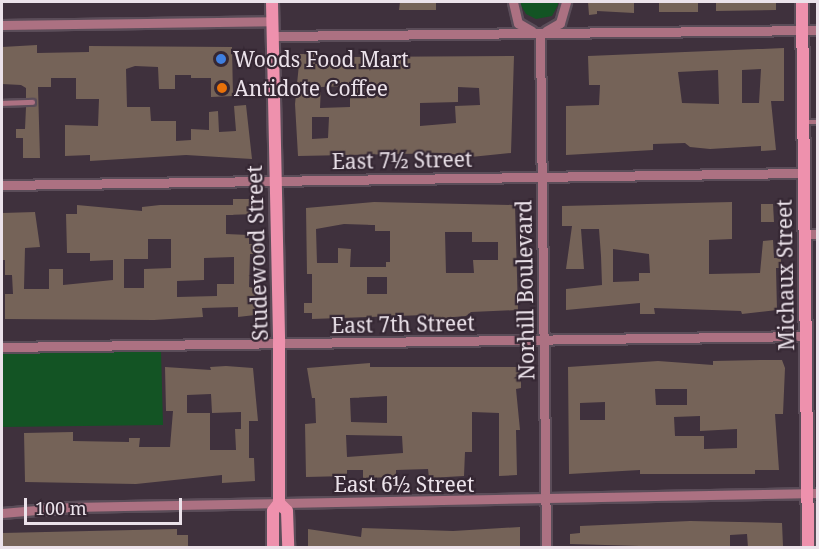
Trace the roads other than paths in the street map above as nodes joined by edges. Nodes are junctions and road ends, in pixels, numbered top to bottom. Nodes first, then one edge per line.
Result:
1 (272, 2) edge
2 (513, 2) edge
3 (566, 2) edge
4 (802, 2) edge
5 (272, 21) junction
6 (2, 25) edge
7 (802, 30) junction
8 (818, 30) edge
9 (540, 33) junction
10 (272, 36) junction
11 (32, 102) dead end
12 (2, 103) edge
13 (803, 122) junction
14 (818, 122) edge
15 (803, 173) junction
16 (542, 176) junction
17 (274, 180) junction
18 (2, 185) edge
19 (804, 234) junction
20 (818, 234) edge
21 (806, 336) junction
22 (544, 340) junction
23 (279, 343) junction
24 (2, 347) edge
25 (812, 356) edge
26 (812, 495) edge
27 (546, 501) junction
28 (279, 502) junction
29 (2, 513) edge
30 (273, 548) edge
31 (288, 548) edge
32 (546, 548) edge
33 (808, 548) edge

1 - 5 main road, Studewood Street
2 - 9 street
3 - 9 street
4 - 7 main road, Michaux Street
5 - 6 street
5 - 10 main road, Studewood Street
7 - 8 street
7 - 9 street
7 - 13 main road, Michaux Street
9 - 10 street
9 - 16 street, Norhill Boulevard
10 - 17 main road, Studewood Street
11 - 12 lane
13 - 14 lane
13 - 15 main road, Michaux Street
15 - 16 street, East 7½ Street
15 - 19 main road, Michaux Street
16 - 17 street, East 7½ Street
16 - 22 street, Norhill Boulevard
17 - 18 street, East 7½ Street
17 - 23 main road, Studewood Street
19 - 20 street
19 - 21 main road, Michaux Street
21 - 22 street, East 7th Street
21 - 25 main road, Michaux Street
22 - 23 street, East 7th Street
22 - 27 street, Norhill Boulevard
23 - 24 street, East 7th Street
23 - 28 main road, Studewood Street
25 - 26 main road, Michaux Street
26 - 27 street, East 6½ Street
26 - 33 main road, Michaux Street
27 - 28 street, East 6½ Street
27 - 32 street, Norhill Boulevard
28 - 29 street, East 6½ Street
28 - 30 main road, Studewood Street
28 - 31 main road, Studewood Street

